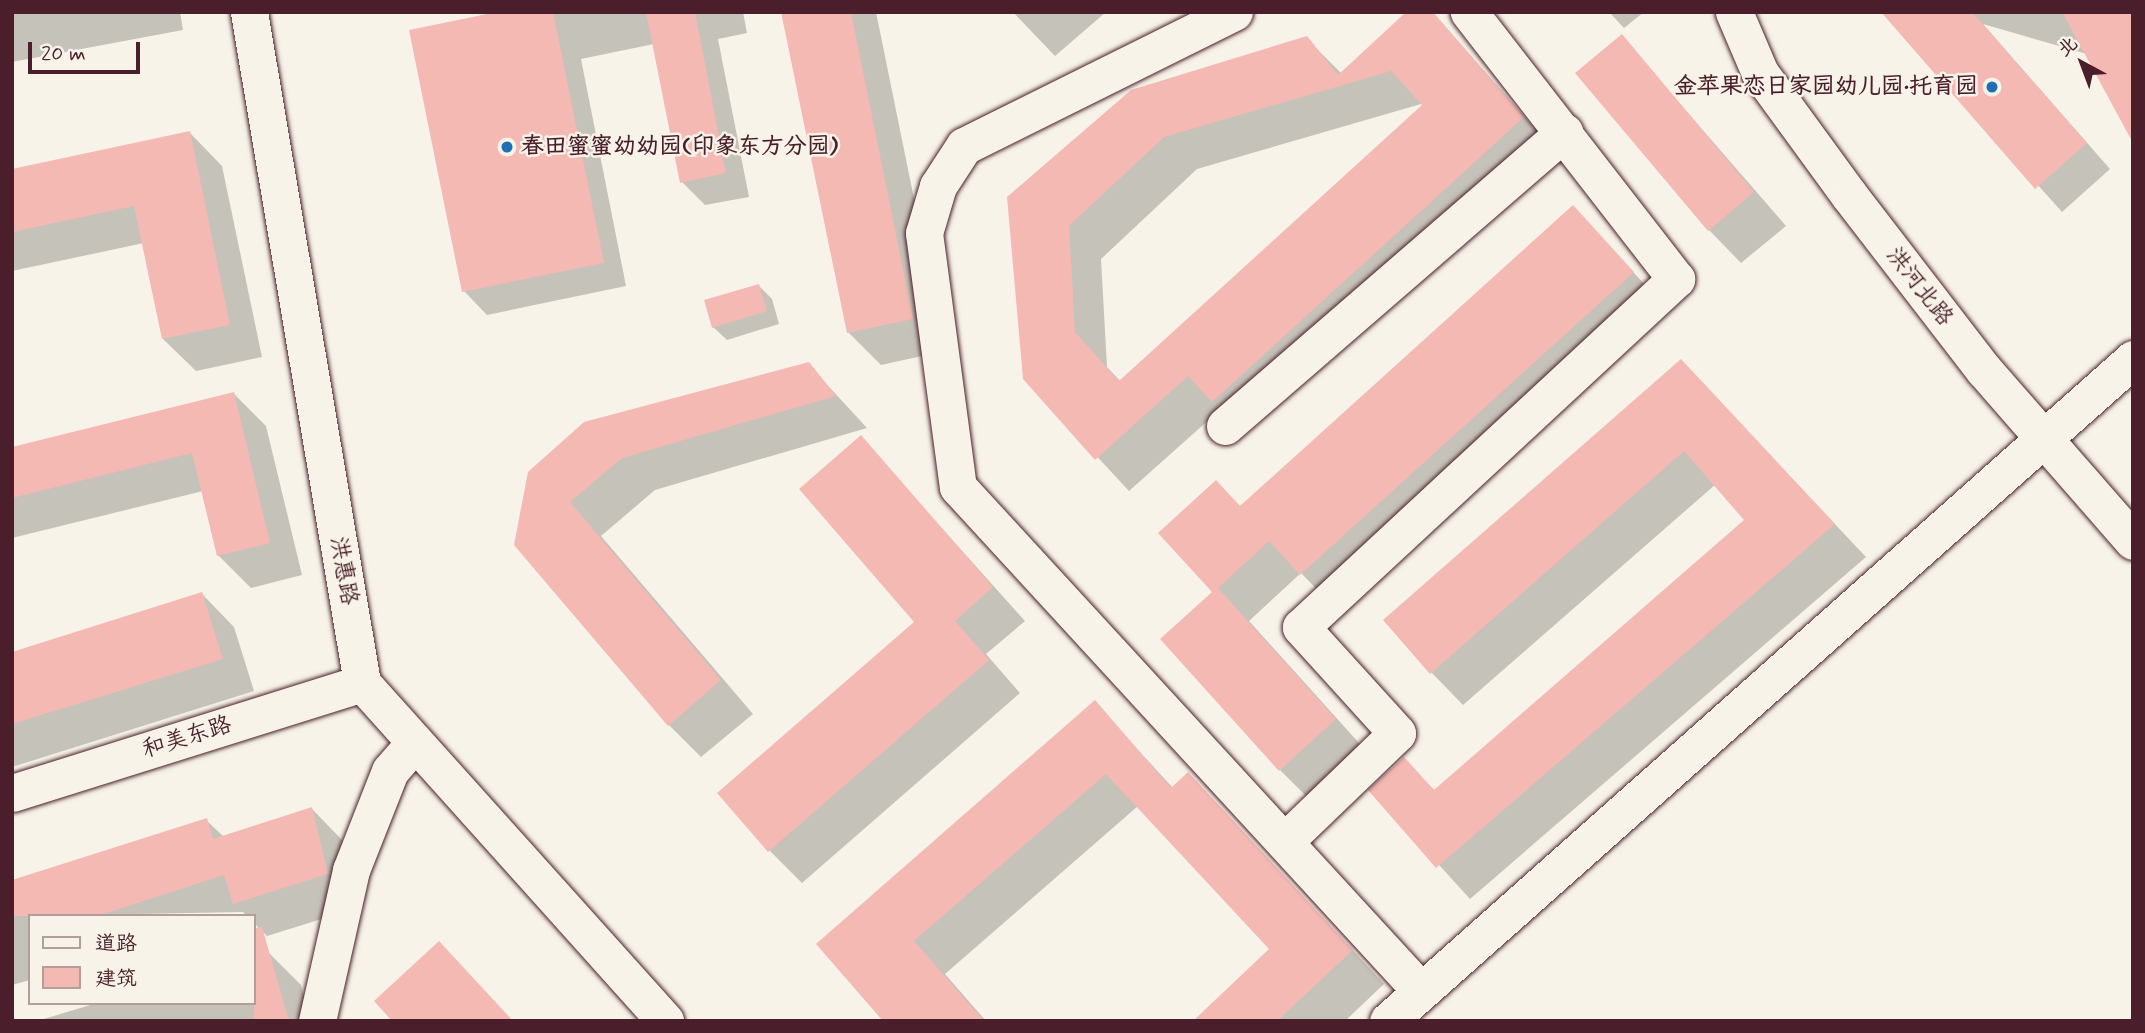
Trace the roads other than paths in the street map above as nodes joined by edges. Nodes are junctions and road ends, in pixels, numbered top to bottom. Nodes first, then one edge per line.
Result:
1 (250, 12) edge
2 (1234, 12) edge
3 (1469, 12) edge
4 (1734, 12) edge
5 (1566, 132) junction
6 (2133, 359) edge
7 (1225, 426) dead end
8 (2043, 439) junction
9 (2133, 541) edge
10 (362, 683) junction
11 (414, 743) junction
12 (12, 793) edge
13 (1286, 840) junction
14 (1421, 991) junction
15 (317, 1021) edge
16 (665, 1021) edge
17 (1388, 1021) edge

1 - 10 street, 洪惠路
2 - 13 street
3 - 5 street
4 - 8 street, 洪河北路
5 - 7 street
5 - 13 street
6 - 8 street
8 - 9 street, 洪河北路
8 - 14 street
10 - 11 street
10 - 12 street, 和美东路
11 - 15 street
11 - 16 street
13 - 14 street
14 - 17 street

